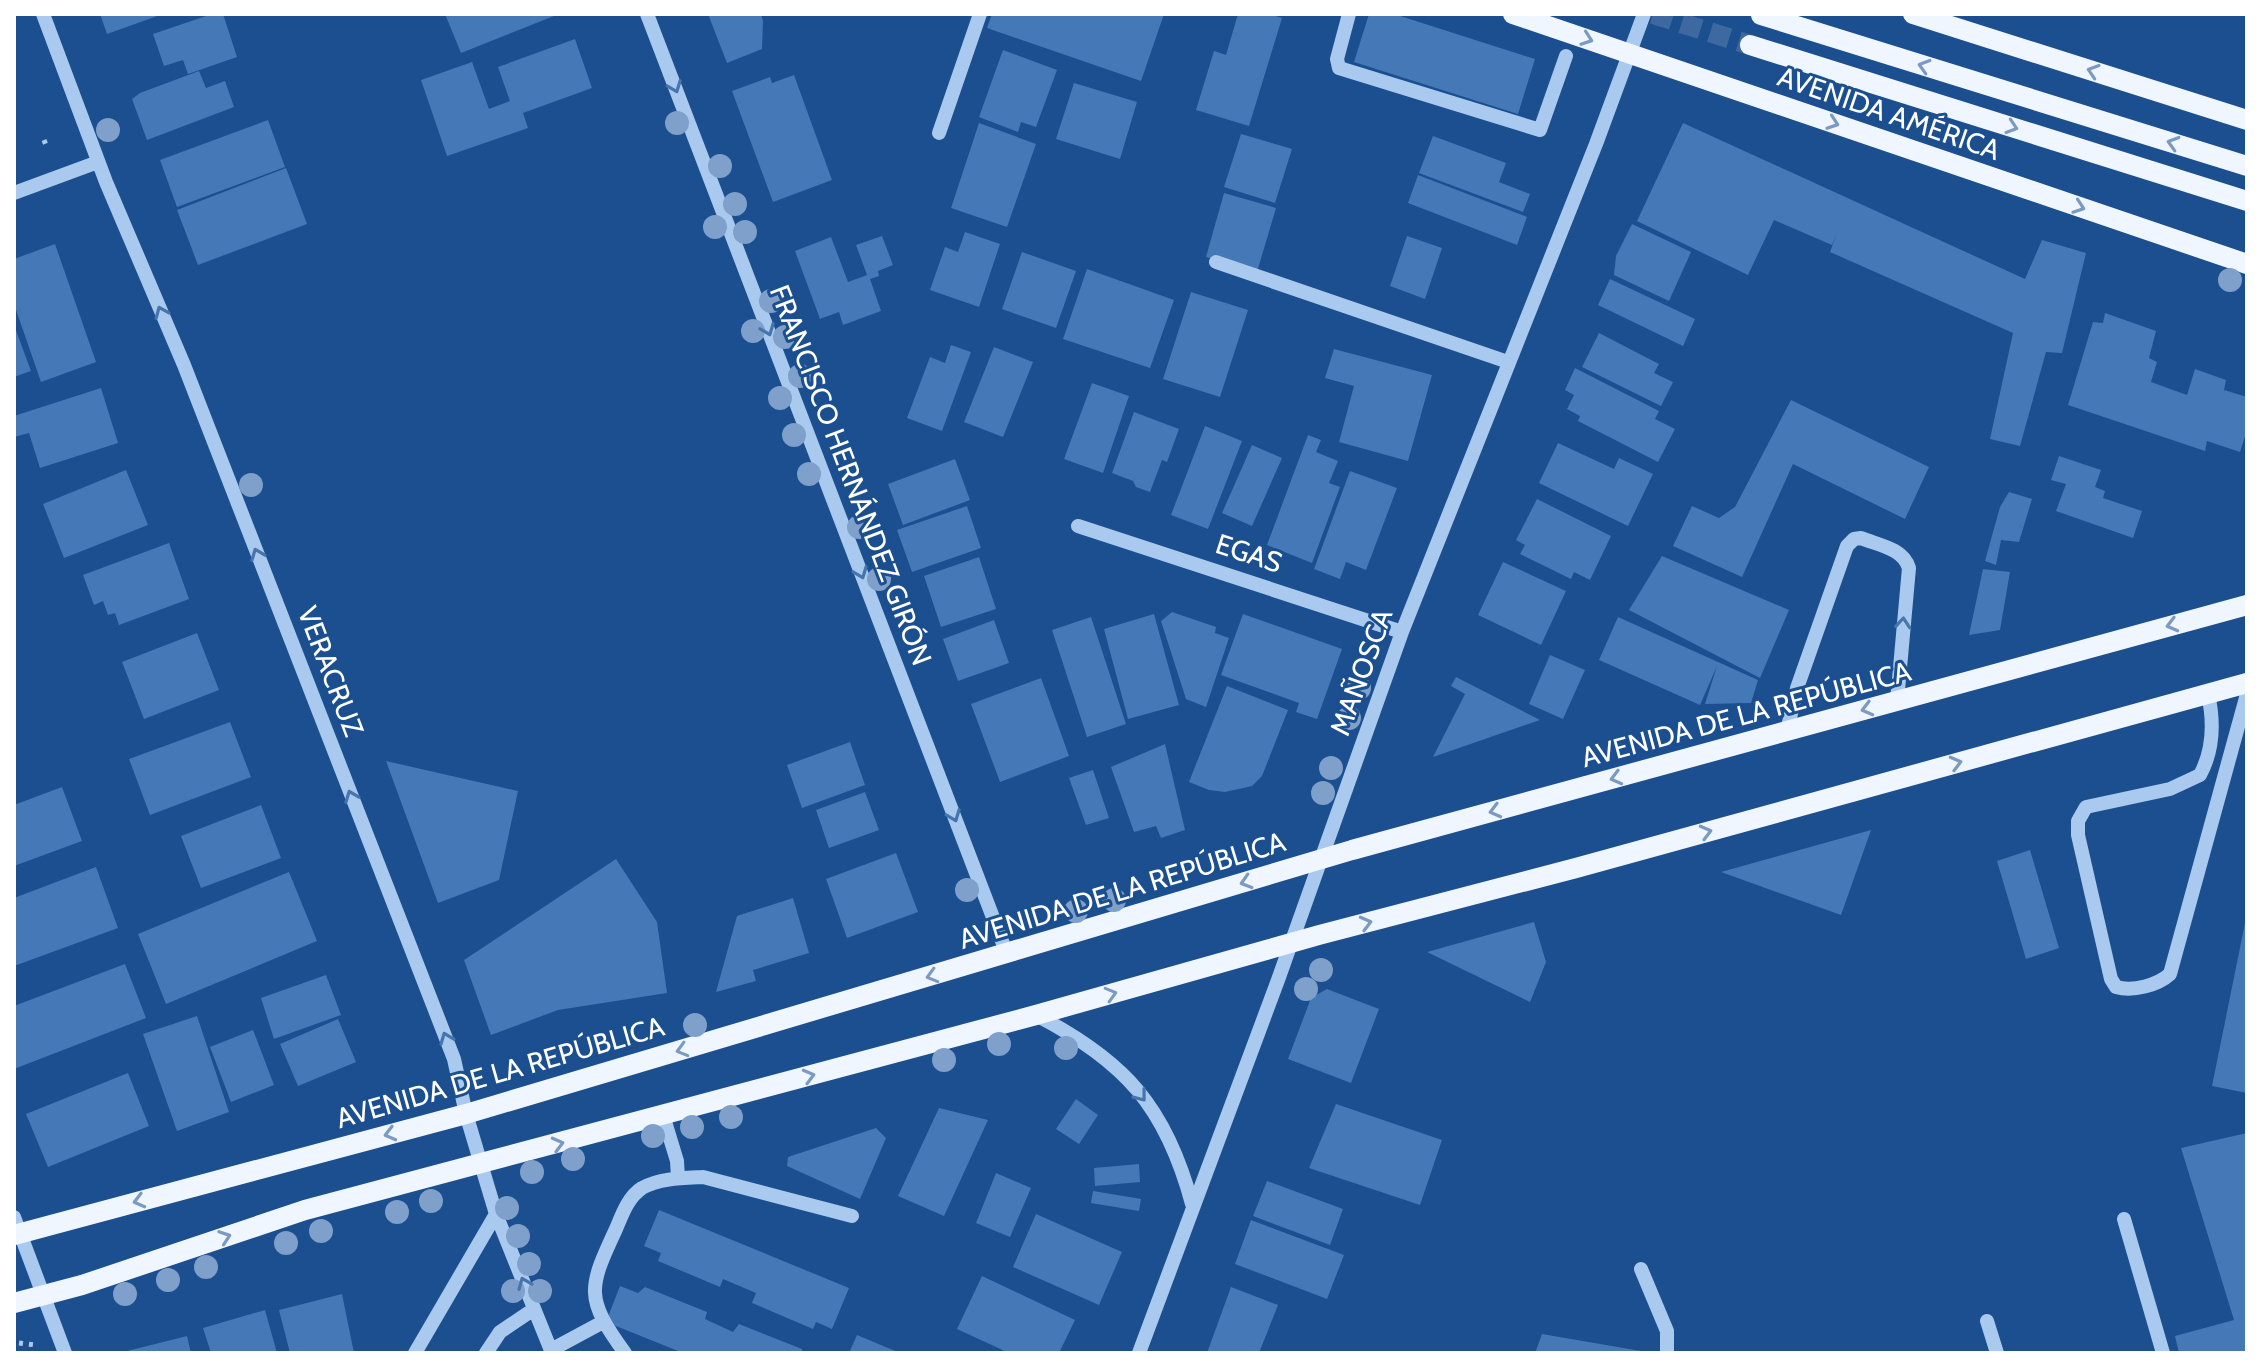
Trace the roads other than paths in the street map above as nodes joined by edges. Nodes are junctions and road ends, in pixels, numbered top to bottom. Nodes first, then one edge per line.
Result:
1 (43, 14) edge
2 (647, 14) edge
3 (980, 14) edge
4 (1349, 14) edge
5 (1513, 14) edge
6 (1644, 14) edge
7 (1913, 14) edge
8 (1761, 15) edge
9 (1750, 45) tunnel mouth
10 (1630, 54) junction
11 (1566, 56) dead end
12 (2247, 120) edge
13 (939, 133) dead end
14 (98, 162) junction
15 (2247, 166) edge
16 (14, 193) edge
17 (2247, 201) edge
18 (1216, 262) dead end
19 (2247, 264) edge
20 (1508, 362) junction
21 (1078, 526) dead end
22 (2247, 605) edge
23 (1402, 632) junction
24 (2247, 683) edge
25 (2208, 694) junction
26 (2247, 694) edge
27 (1897, 701) junction
28 (1787, 731) junction
29 (2200, 775) junction
30 (2224, 776) junction
31 (1321, 859) junction
32 (1290, 944) junction
33 (1007, 954) junction
34 (1036, 1015) junction
35 (466, 1114) junction
36 (663, 1115) junction
37 (483, 1165) junction
38 (678, 1178) junction
39 (1192, 1204) junction
40 (496, 1214) junction
41 (852, 1216) dead end
42 (2124, 1219) dead end
43 (16, 1229) edge
44 (1641, 1269) dead end
45 (44, 1294) junction
46 (14, 1303) edge
47 (534, 1309) junction
48 (1987, 1321) dead end
49 (603, 1322) junction
50 (551, 1352) edge
51 (65, 1353) edge
52 (415, 1353) edge
53 (486, 1353) edge
54 (625, 1353) edge
55 (1139, 1353) edge
56 (1667, 1353) edge
57 (1997, 1353) edge
58 (2163, 1353) edge

1 - 14 street, VERACRUZ
2 -> 33 street, FRANCISCO HERNÁNDEZ GIRÓN
3 - 13 street
4 - 11 street
5 -> 10 main road, AVENIDA AMÉRICA
6 - 10 street, MAÑOSCA
12 -> 7 main road
15 -> 8 main road, AVENIDA AMÉRICA
9 -> 17 main road, AVENIDA AMÉRICA
10 -> 19 main road, AVENIDA AMÉRICA
10 - 20 street, MAÑOSCA
14 - 16 street
35 -> 14 street, VERACRUZ
18 - 20 street
20 - 23 street, MAÑOSCA
21 - 23 street, EGAS
22 -> 27 main road, AVENIDA DE LA REPÚBLICA
23 - 31 street, MAÑOSCA
24 - 25 main road
25 - 29 street
32 -> 25 main road
26 - 30 street
27 -> 28 main road, AVENIDA DE LA REPÚBLICA
27 -> 28 street
28 -> 31 main road, AVENIDA DE LA REPÚBLICA
29 - 30 street
29 - 30 street
31 - 32 street, MAÑOSCA
31 -> 33 main road, AVENIDA DE LA REPÚBLICA
34 -> 32 main road
32 - 39 street, MAÑOSCA
33 -> 35 main road, AVENIDA DE LA REPÚBLICA
36 -> 34 main road
34 -> 39 street
35 - 37 street, VERACRUZ
35 -> 43 main road, AVENIDA DE LA REPÚBLICA
37 -> 36 main road
36 - 38 street
37 - 40 street, VERACRUZ
45 -> 37 main road
38 - 41 street
38 - 49 street
39 - 55 street, MAÑOSCA
47 -> 40 street, VERACRUZ
40 - 52 street
42 - 58 street
43 - 45 street
44 - 56 street
45 - 46 main road
45 - 51 street
47 - 50 street, VERACRUZ
47 - 53 street
48 - 57 street
49 - 50 street
49 - 54 street

